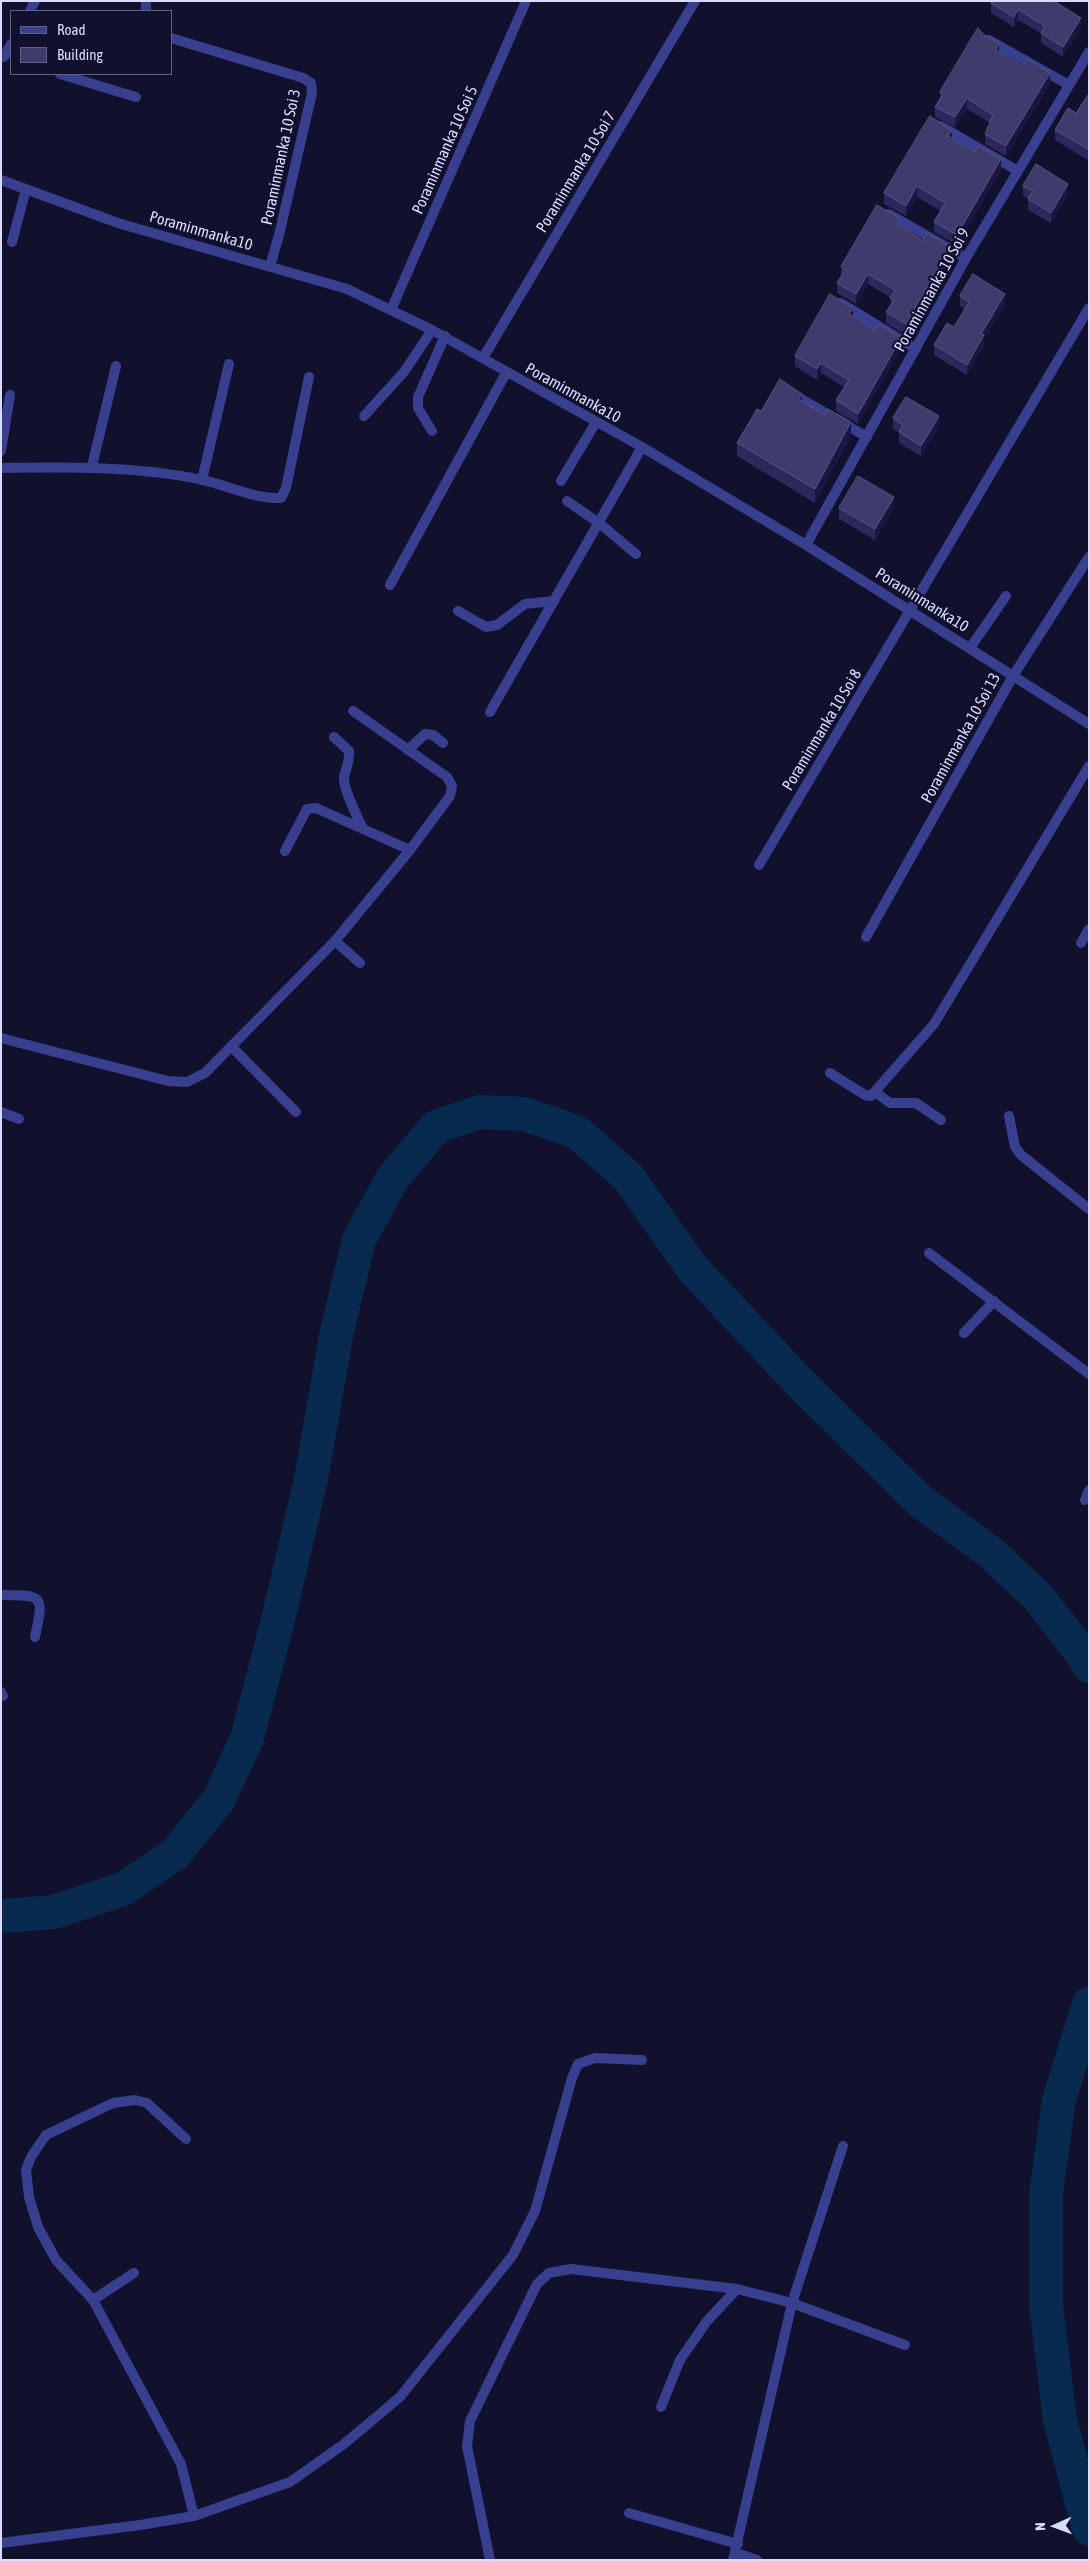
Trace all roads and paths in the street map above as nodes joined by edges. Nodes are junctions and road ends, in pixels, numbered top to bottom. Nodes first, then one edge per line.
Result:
1 (526, 1) edge
2 (695, 1) edge
3 (172, 38) edge
4 (986, 38) edge
5 (1089, 52) edge
6 (63, 75) edge
7 (1069, 85) junction
8 (136, 97) dead end
9 (936, 124) edge
10 (1018, 172) junction
11 (1, 180) edge
12 (26, 189) junction
13 (880, 209) edge
14 (12, 242) dead end
15 (966, 258) junction
16 (270, 266) junction
17 (834, 299) edge
18 (1089, 308) edge
19 (391, 310) junction
20 (432, 330) junction
21 (445, 336) junction
22 (916, 349) junction
23 (483, 358) junction
24 (230, 364) dead end
25 (116, 366) dead end
26 (506, 373) junction
27 (310, 377) dead end
28 (786, 390) edge
29 (10, 395) dead end
30 (364, 416) dead end
31 (596, 422) junction
32 (432, 430) dead end
33 (867, 437) junction
34 (642, 448) junction
35 (1, 451) edge
36 (92, 466) junction
37 (1, 468) edge
38 (202, 480) junction
39 (561, 481) dead end
40 (567, 501) dead end
41 (599, 523) junction
42 (806, 545) junction
43 (636, 554) dead end
44 (1089, 557) edge
45 (390, 585) dead end
46 (1006, 596) dead end
47 (554, 601) junction
48 (910, 610) junction
49 (458, 611) dead end
50 (970, 648) junction
51 (1013, 676) junction
52 (352, 711) dead end
53 (490, 712) dead end
54 (1089, 724) edge
55 (334, 737) dead end
56 (443, 743) dead end
57 (408, 750) junction
58 (1089, 766) edge
59 (363, 829) junction
60 (410, 850) junction
61 (286, 851) dead end
62 (759, 865) dead end
63 (1089, 929) edge
64 (866, 937) dead end
65 (335, 941) junction
66 (1081, 943) dead end
67 (360, 963) dead end
68 (1, 1038) edge
69 (231, 1046) junction
70 (830, 1073) dead end
71 (875, 1092) junction
72 (1, 1112) edge
73 (296, 1112) dead end
74 (1008, 1116) dead end
75 (19, 1119) dead end
76 (942, 1120) dead end
77 (1089, 1209) edge
78 (929, 1253) dead end
79 (994, 1301) junction
80 (964, 1333) dead end
81 (1089, 1374) edge
82 (1, 1596) edge
83 (35, 1636) dead end
84 (642, 2060) dead end
85 (186, 2139) dead end
86 (843, 2146) dead end
87 (134, 2273) dead end
88 (737, 2289) junction
89 (93, 2300) junction
90 (792, 2303) junction
91 (905, 2345) dead end
92 (661, 2407) dead end
93 (629, 2513) dead end
94 (194, 2516) junction
95 (1, 2543) edge
96 (736, 2552) edge
97 (490, 2560) edge
98 (757, 2560) edge

1 - 19 street, Poraminmanka 10 Soi 5
2 - 23 street, Poraminmanka 10 Soi 7
3 - 16 street, Poraminmanka 10 Soi 3
4 - 7 street
5 - 7 street, Poraminmanka 10 Soi 9
6 - 8 street
7 - 10 street, Poraminmanka 10 Soi 9
9 - 10 street
10 - 15 street, Poraminmanka 10 Soi 9
11 - 12 street, Poraminmanka10
12 - 14 street
12 - 16 street, Poraminmanka10
13 - 15 street
15 - 22 street, Poraminmanka 10 Soi 9
16 - 19 street, Poraminmanka10
17 - 22 street
18 - 48 street, Poraminmanka 10 Soi 8
19 - 20 street, Poraminmanka10
20 - 21 street, Poraminmanka10
20 - 30 street
21 - 23 street, Poraminmanka10
21 - 32 street
22 - 33 street, Poraminmanka 10 Soi 9
23 - 26 street, Poraminmanka10
24 - 38 street
25 - 36 street
26 - 31 street, Poraminmanka10
26 - 45 street
27 - 38 street
28 - 33 street
29 - 35 street
31 - 34 street, Poraminmanka10
31 - 39 street
33 - 42 street, Poraminmanka 10 Soi 9
34 - 41 street
34 - 42 street, Poraminmanka10
36 - 37 street
36 - 38 street
40 - 41 street
41 - 43 street
41 - 47 street
42 - 48 street, Poraminmanka10
44 - 51 street, Poraminmanka 10 Soi 13
46 - 50 street
47 - 49 street
47 - 53 street
48 - 50 street, Poraminmanka10
48 - 62 street, Poraminmanka 10 Soi 8
50 - 51 street, Poraminmanka10
51 - 54 street, Poraminmanka10
51 - 64 street, Poraminmanka 10 Soi 13
52 - 57 street
55 - 59 street
56 - 57 street
57 - 60 street
58 - 71 street
59 - 60 street
59 - 61 street
60 - 65 street
63 - 66 street
65 - 67 street
65 - 69 street
68 - 69 street
69 - 73 street
70 - 71 street
71 - 76 street
72 - 75 street
74 - 77 street
78 - 79 street
79 - 80 street
79 - 81 street
82 - 83 street
84 - 94 street
85 - 89 street
86 - 90 street
87 - 89 street
88 - 90 street
88 - 92 street
88 - 97 street
89 - 94 street
90 - 91 street
90 - 96 street
93 - 96 street
94 - 95 street
96 - 98 street

